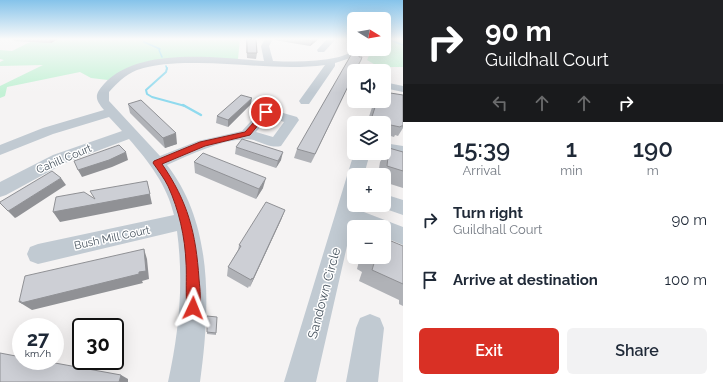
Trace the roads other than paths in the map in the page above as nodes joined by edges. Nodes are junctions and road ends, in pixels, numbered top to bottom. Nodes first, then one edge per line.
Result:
1 (326, 56) edge
2 (267, 57) edge
3 (324, 57) edge
4 (269, 64) junction
5 (391, 86) edge
6 (403, 89) edge
7 (391, 95) edge
8 (403, 98) edge
9 (306, 101) dead end
10 (111, 112) junction
11 (132, 133) junction
12 (247, 134) dead end
13 (391, 149) edge
14 (0, 150) edge
15 (403, 151) edge
16 (157, 163) junction
17 (0, 190) edge
18 (391, 204) edge
19 (347, 207) edge
20 (403, 208) edge
21 (345, 213) junction
22 (362, 220) edge
23 (186, 221) junction
24 (391, 231) edge
25 (403, 236) edge
26 (38, 254) dead end
27 (370, 328) dead end
28 (184, 382) edge
29 (300, 382) edge
30 (362, 382) edge

1 - 9 street
2 - 4 street
3 - 4 street
4 - 10 street
5 - 6 street
7 - 8 street
10 - 11 street
10 - 14 street
11 - 16 street
11 - 17 street, Cahill Court
12 - 16 street
13 - 15 street
16 - 23 street
18 - 20 street
19 - 21 street, Sandown Circle
21 - 22 street
21 - 29 street, Sandown Circle
23 - 26 street, Bush Mill Court
23 - 28 street
24 - 25 street
27 - 30 street

